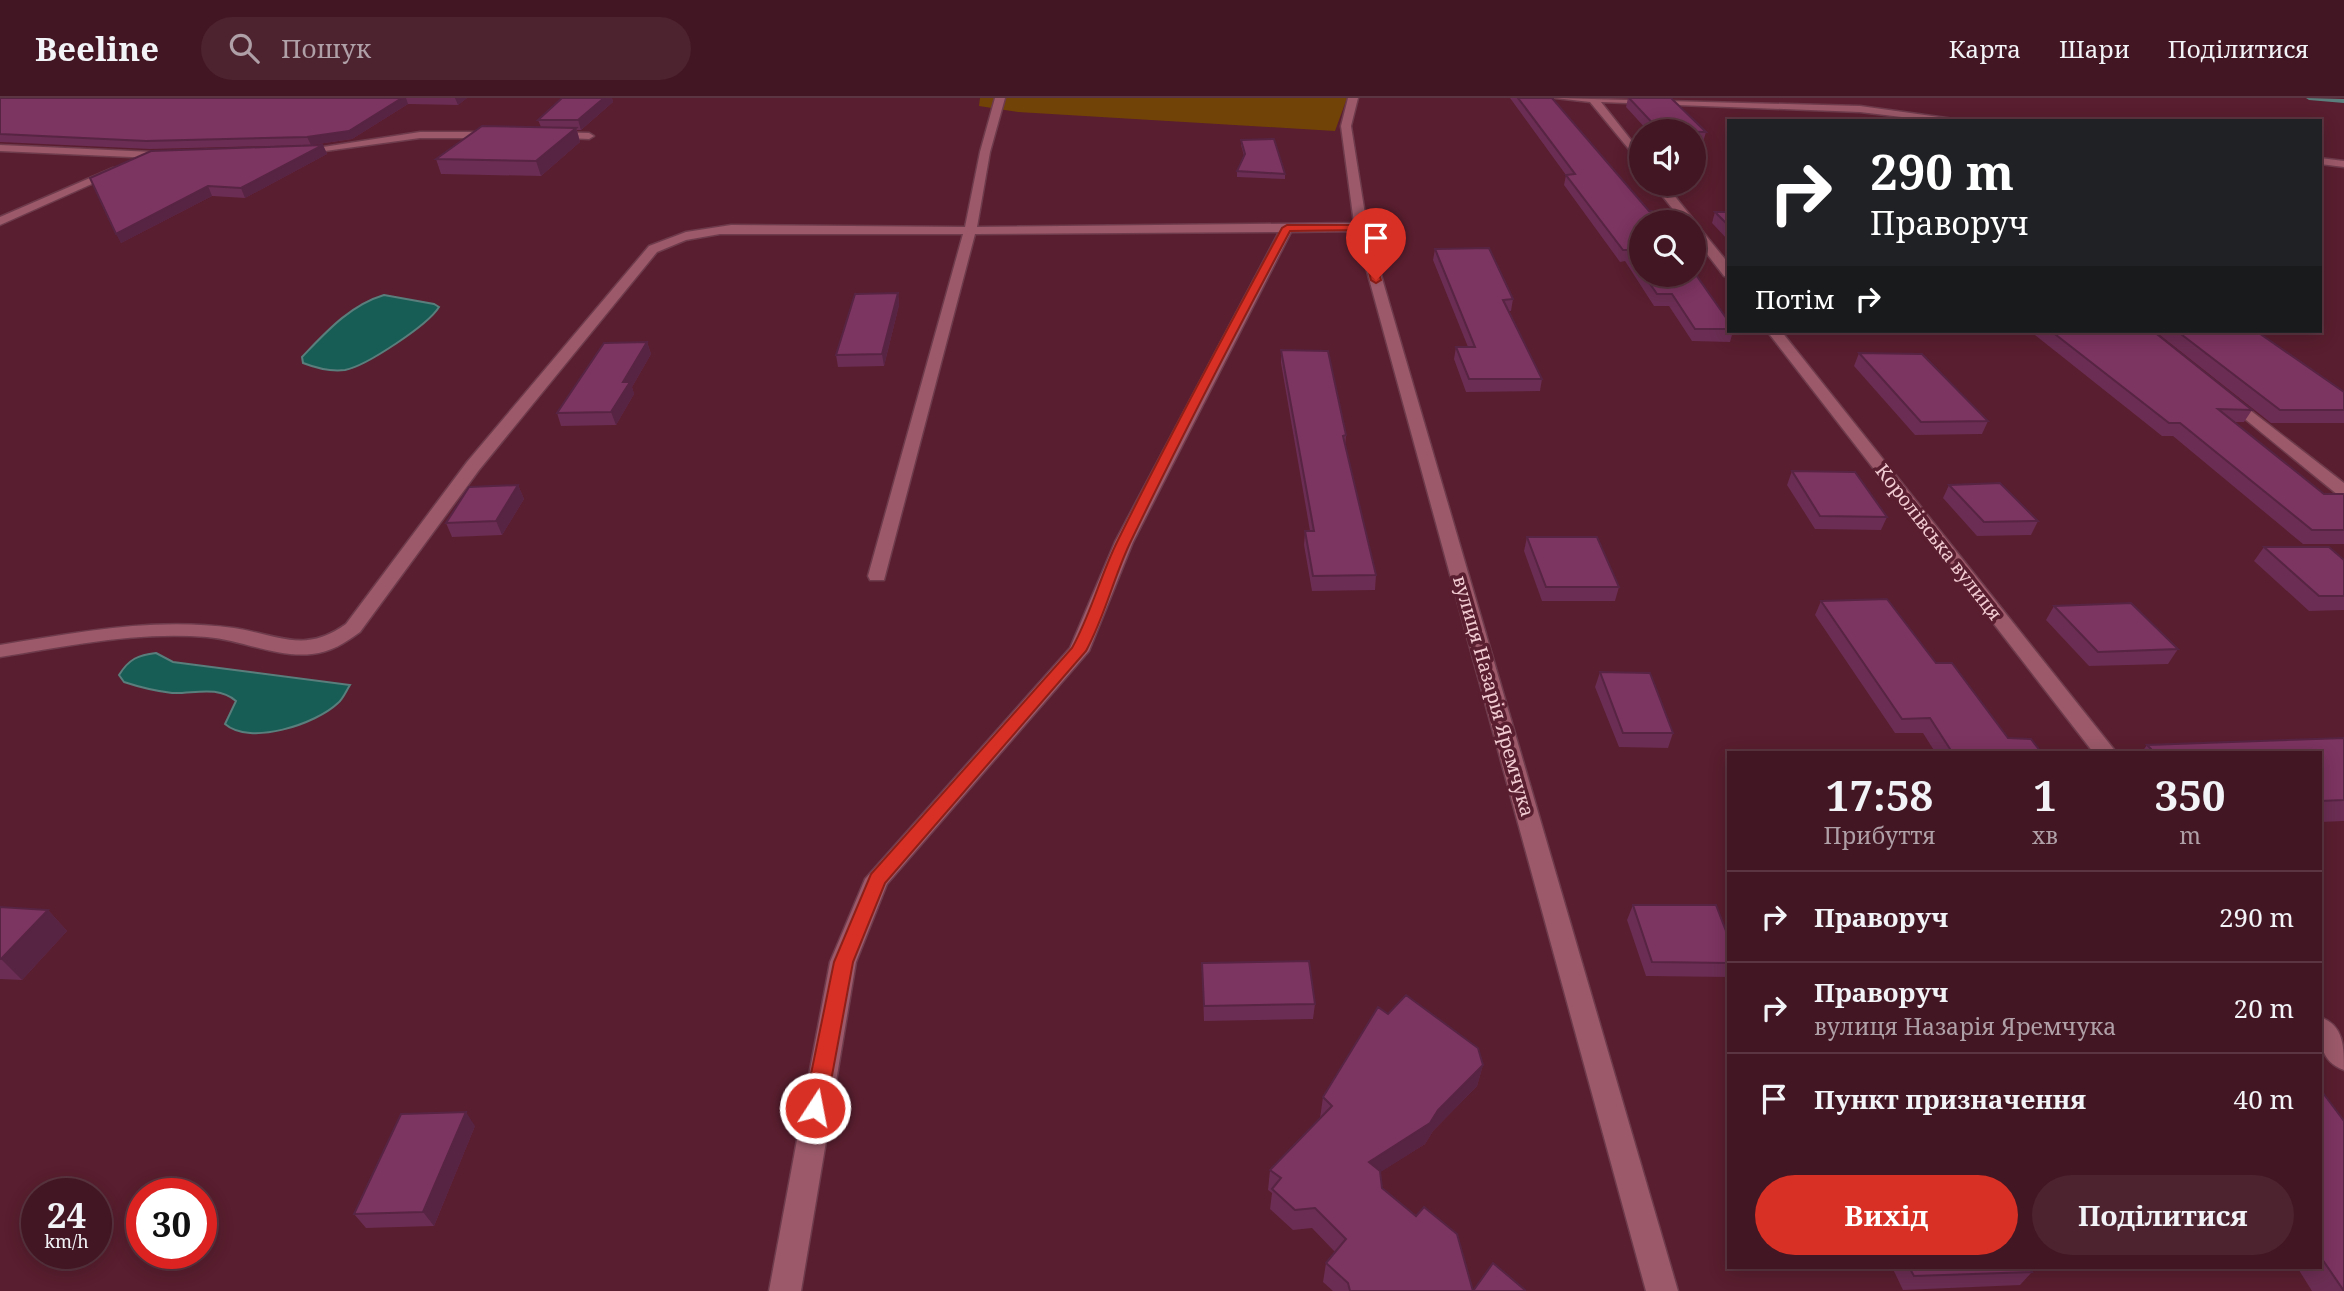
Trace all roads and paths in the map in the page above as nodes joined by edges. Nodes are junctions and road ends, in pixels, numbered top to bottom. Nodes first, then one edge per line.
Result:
1 (1000, 98) edge
2 (1353, 98) edge
3 (1560, 98) edge
4 (1592, 99) edge
5 (1860, 109) junction
6 (1872, 119) edge
7 (1946, 119) edge
8 (514, 135) edge
9 (539, 135) edge
10 (589, 136) dead end
11 (1629, 146) edge
12 (0, 148) edge
13 (286, 153) edge
14 (2322, 161) edge
15 (2344, 164) edge
16 (1668, 196) edge
17 (1680, 210) edge
18 (0, 221) edge
19 (1362, 227) junction
20 (1287, 228) junction
21 (970, 231) junction
22 (1706, 244) edge
23 (1727, 270) edge
24 (1776, 333) edge
25 (2213, 386) edge
26 (2344, 491) edge
27 (877, 576) dead end
28 (0, 651) edge
29 (2104, 751) edge
30 (2322, 1030) edge
31 (2344, 1058) edge
32 (785, 1291) edge
33 (1662, 1291) edge

1 - 21 street
2 - 19 street, вулиця Назарія Яремчука
3 - 4 street
4 - 5 street
4 - 11 street
5 - 6 street
5 - 7 street
8 - 13 street
9 - 10 street
12 - 18 street
14 - 15 street
16 - 17 street
19 - 20 street
19 - 33 street, вулиця Назарія Яремчука
20 - 21 street
20 - 32 street
21 - 27 street
21 - 28 street
22 - 23 street
24 - 29 street, Королівська вулиця
25 - 26 street
30 - 31 street

